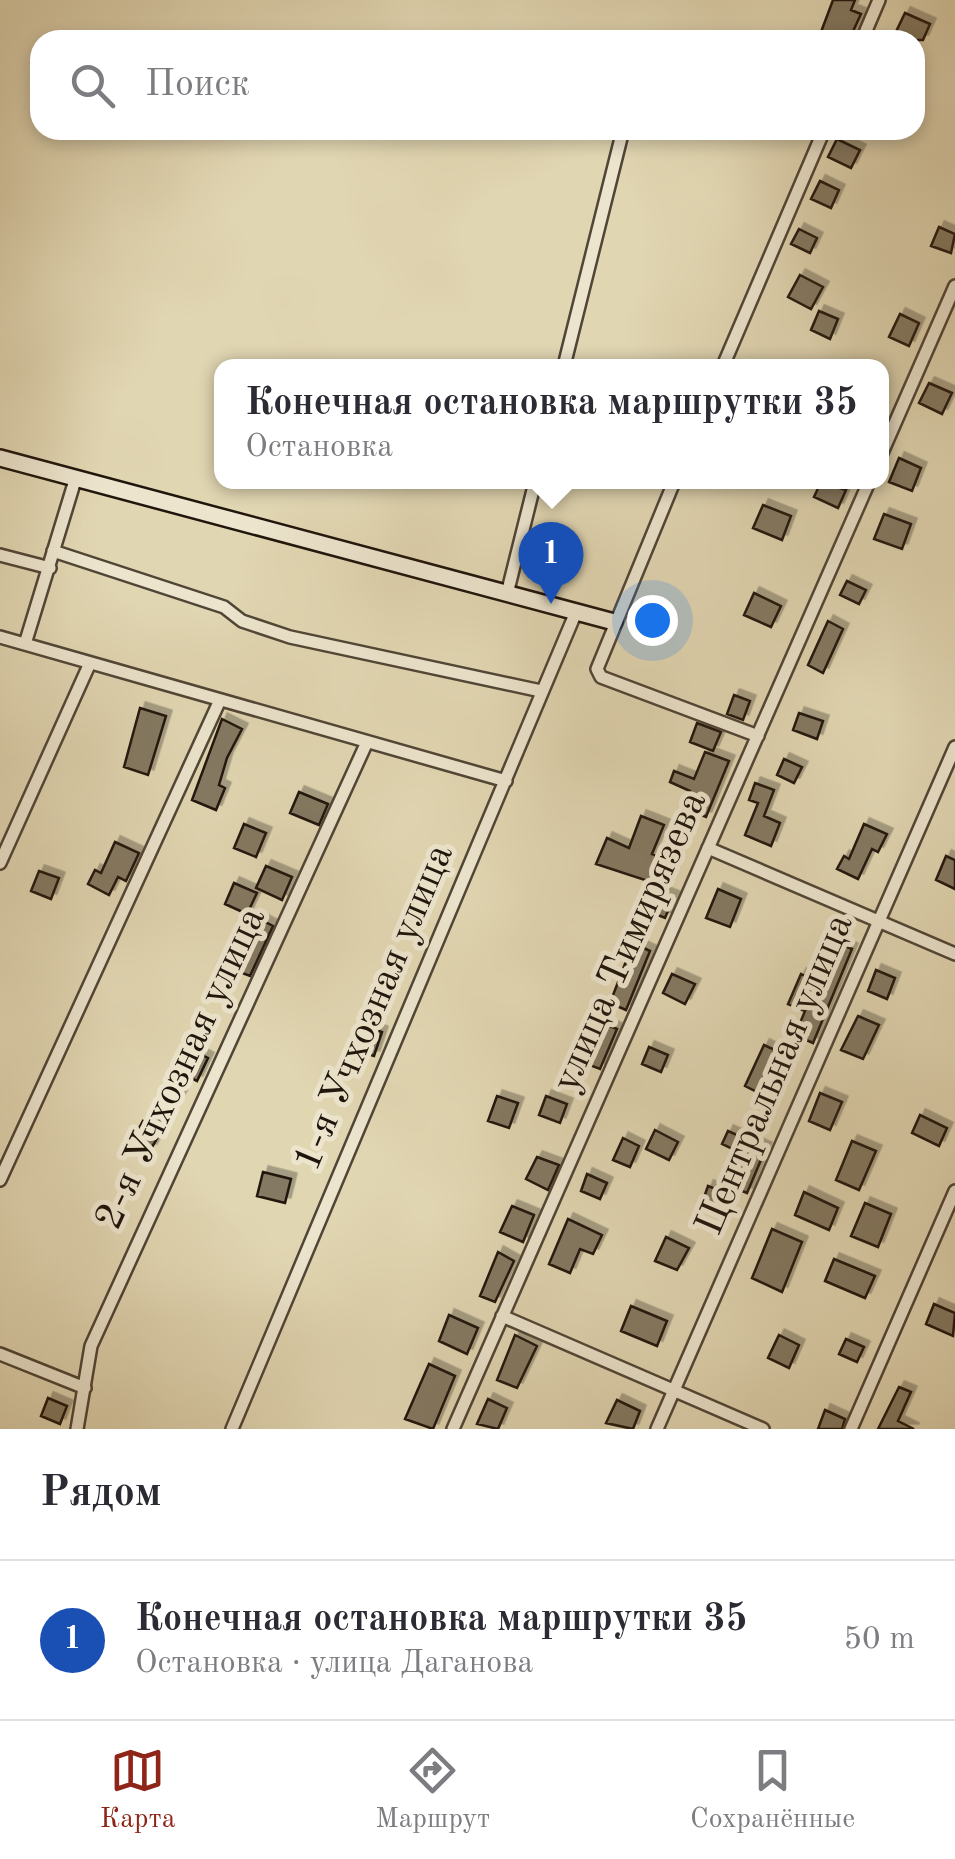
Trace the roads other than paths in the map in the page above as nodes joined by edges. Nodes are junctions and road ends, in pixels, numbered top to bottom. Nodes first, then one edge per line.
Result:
1 (879, 0) edge
2 (866, 30) edge
3 (620, 140) edge
4 (820, 140) edge
5 (955, 286) edge
6 (566, 359) edge
7 (726, 359) edge
8 (889, 437) edge
9 (0, 460) edge
10 (75, 479) junction
11 (534, 489) edge
12 (671, 489) edge
13 (867, 489) edge
14 (53, 551) junction
15 (0, 555) edge
16 (50, 568) junction
17 (508, 593) junction
18 (576, 613) junction
19 (613, 624) junction
20 (0, 637) edge
21 (25, 644) junction
22 (90, 663) junction
23 (541, 692) junction
24 (220, 700) junction
25 (758, 736) junction
26 (367, 742) junction
27 (955, 747) edge
28 (506, 781) junction
29 (708, 848) junction
30 (0, 863) edge
31 (878, 920) junction
32 (955, 954) edge
33 (0, 1180) edge
34 (955, 1191) edge
35 (502, 1316) junction
36 (0, 1354) edge
37 (85, 1388) junction
38 (674, 1390) junction
39 (76, 1429) edge
40 (232, 1429) edge
41 (452, 1429) edge
42 (658, 1429) edge
43 (762, 1429) edge
44 (851, 1429) edge

1 - 2 street
3 - 6 street
4 - 7 street
5 - 8 street
9 - 10 main road
10 - 14 street
10 - 17 main road
11 - 17 street
12 - 19 street
13 - 25 street, улица Тимирязева
14 - 16 street
14 - 23 street
15 - 16 street
16 - 21 street
17 - 18 main road
18 - 19 main road
18 - 23 street, 1-я Учхозная улица
19 - 25 street
20 - 21 street
21 - 22 street
22 - 24 street
22 - 30 street
23 - 28 street, 1-я Учхозная улица
24 - 26 street
24 - 33 street
25 - 29 street, улица Тимирязева
26 - 28 street
26 - 37 street, 2-я Учхозная улица
27 - 31 street, Центральная улица
28 - 40 street, 1-я Учхозная улица
29 - 31 street
29 - 35 street, улица Тимирязева
31 - 32 street
31 - 38 street, Центральная улица
34 - 44 street
35 - 38 street
35 - 41 street, улица Тимирязева
36 - 37 street
37 - 39 street, 2-я Учхозная улица
38 - 42 street, Центральная улица
38 - 43 street

